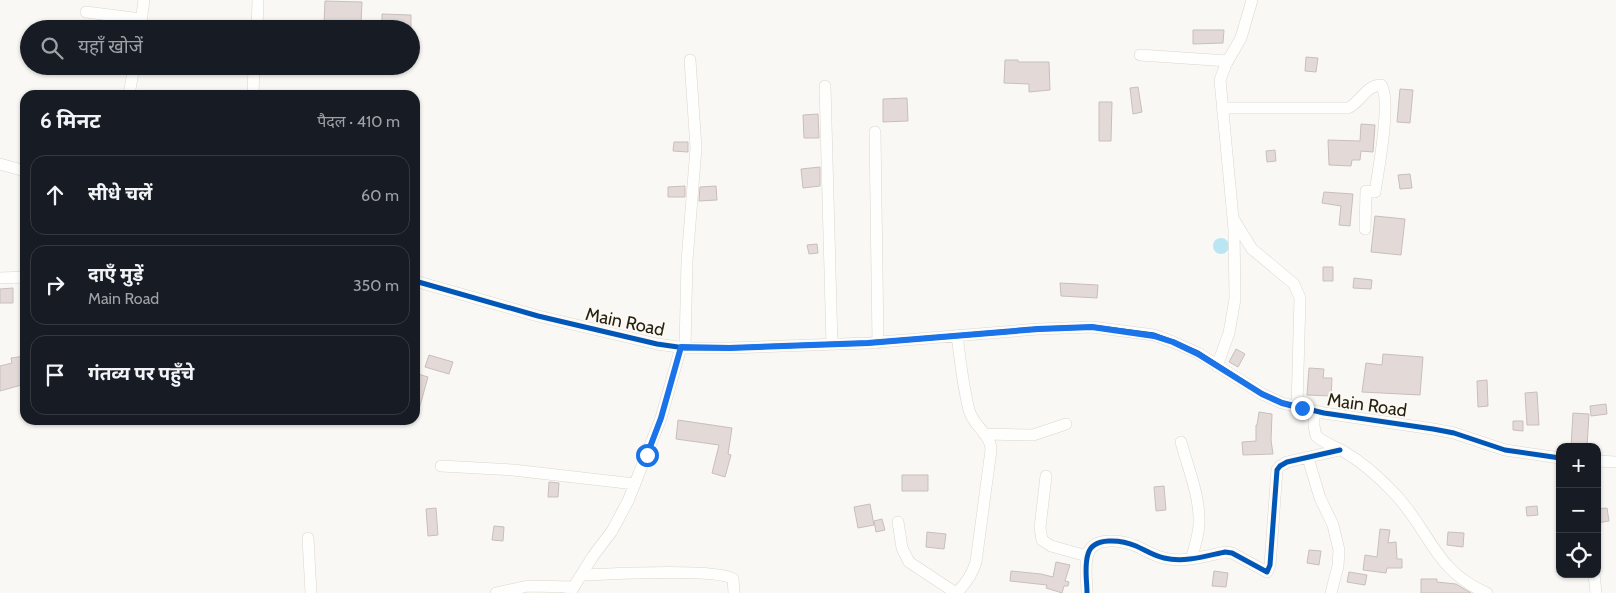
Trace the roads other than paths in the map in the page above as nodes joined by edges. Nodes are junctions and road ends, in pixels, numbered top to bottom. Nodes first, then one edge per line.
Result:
1 (144, 0) edge
2 (258, 0) edge
3 (1252, 0) edge
4 (86, 12) dead end
5 (122, 20) edge
6 (141, 20) edge
7 (257, 20) edge
8 (1140, 55) dead end
9 (690, 60) dead end
10 (1228, 61) junction
11 (132, 75) edge
12 (254, 75) edge
13 (825, 86) dead end
14 (130, 90) edge
15 (253, 90) edge
16 (1222, 108) junction
17 (875, 132) dead end
18 (0, 164) edge
19 (20, 170) edge
20 (1233, 218) junction
21 (1365, 229) dead end
22 (20, 277) edge
23 (0, 278) edge
24 (420, 282) edge
25 (957, 335) junction
26 (878, 342) junction
27 (832, 345) junction
28 (683, 347) junction
29 (1217, 366) junction
30 (1297, 407) junction
31 (1314, 411) junction
32 (1066, 424) dead end
33 (984, 434) junction
34 (1181, 442) dead end
35 (1340, 450) junction
36 (1556, 457) edge
37 (1308, 458) junction
38 (1601, 461) edge
39 (1616, 462) edge
40 (441, 466) dead end
41 (1046, 476) dead end
42 (635, 484) junction
43 (898, 522) dead end
44 (308, 538) dead end
45 (1087, 556) junction
46 (1192, 558) junction
47 (582, 575) junction
48 (1594, 578) edge
49 (572, 590) edge
50 (311, 593) edge
51 (496, 593) edge
52 (734, 593) edge
53 (956, 593) edge
54 (1087, 593) edge
55 (1332, 593) edge
56 (1486, 593) edge
57 (1596, 593) edge

1 - 6 street
2 - 7 street
3 - 10 street
4 - 5 street
8 - 10 street
9 - 28 street
10 - 16 street
11 - 14 street
12 - 15 street
13 - 27 street
16 - 20 street
16 - 21 street
17 - 26 street
18 - 19 street
20 - 29 street
20 - 30 street
22 - 23 street
24 - 28 street, Main Road
25 - 26 street, Main Road
25 - 29 street, Main Road
25 - 33 street
26 - 27 street, Main Road
27 - 28 street, Main Road
28 - 42 street
29 - 30 street, Main Road
30 - 31 street, Main Road
31 - 35 street
31 - 36 street, Main Road
32 - 33 street
33 - 53 street
34 - 46 street
35 - 37 street
35 - 56 street
37 - 46 street
37 - 55 street
38 - 39 street
40 - 42 street
41 - 45 street
42 - 47 street
43 - 53 street
44 - 50 street
45 - 46 street
45 - 54 street
47 - 49 street
47 - 52 street
48 - 57 street
49 - 51 street

